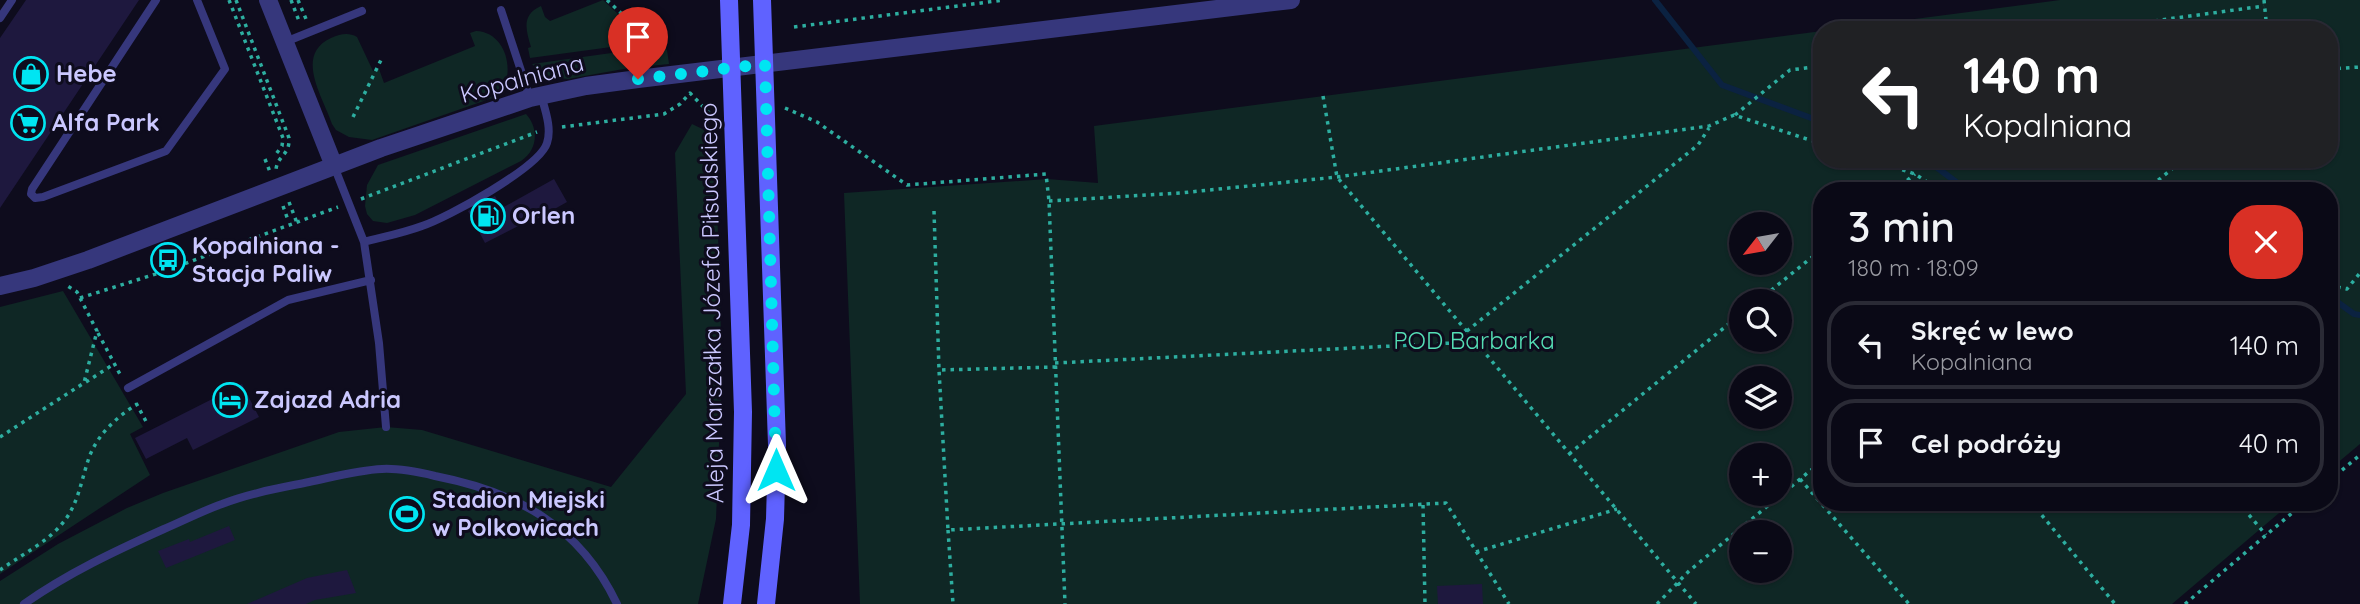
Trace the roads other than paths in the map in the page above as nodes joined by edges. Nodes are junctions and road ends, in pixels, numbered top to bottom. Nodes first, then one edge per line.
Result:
1 (12, 0) edge
2 (156, 0) edge
3 (197, 0) edge
4 (268, 0) edge
5 (729, 0) edge
6 (762, 0) edge
7 (1291, 0) edge
8 (501, 10) dead end
9 (362, 11) dead end
10 (0, 18) edge
11 (285, 42) junction
12 (765, 64) junction
13 (731, 68) junction
14 (536, 97) junction
15 (334, 166) junction
16 (364, 242) junction
17 (370, 280) junction
18 (0, 286) edge
19 (128, 388) dead end
20 (386, 427) dead end
21 (24, 604) edge
22 (617, 604) edge
23 (732, 604) edge
24 (766, 604) edge

1 - 10 lane
2 - 3 lane
4 - 11 street
5 - 13 main road, Aleja Marszałka Józefa Piłsudskiego
6 - 12 main road
7 - 12 street, Kopalniana
8 - 14 lane
9 - 11 lane
11 - 15 street
12 - 13 street, Kopalniana
12 - 24 main road
13 - 14 street, Kopalniana
13 - 23 main road, Aleja Marszałka Józefa Piłsudskiego
14 - 15 street, Kopalniana
14 - 16 lane
15 - 16 lane
15 - 18 street, Kopalniana
16 - 17 lane
17 - 19 lane
17 - 20 lane
21 - 22 lane

